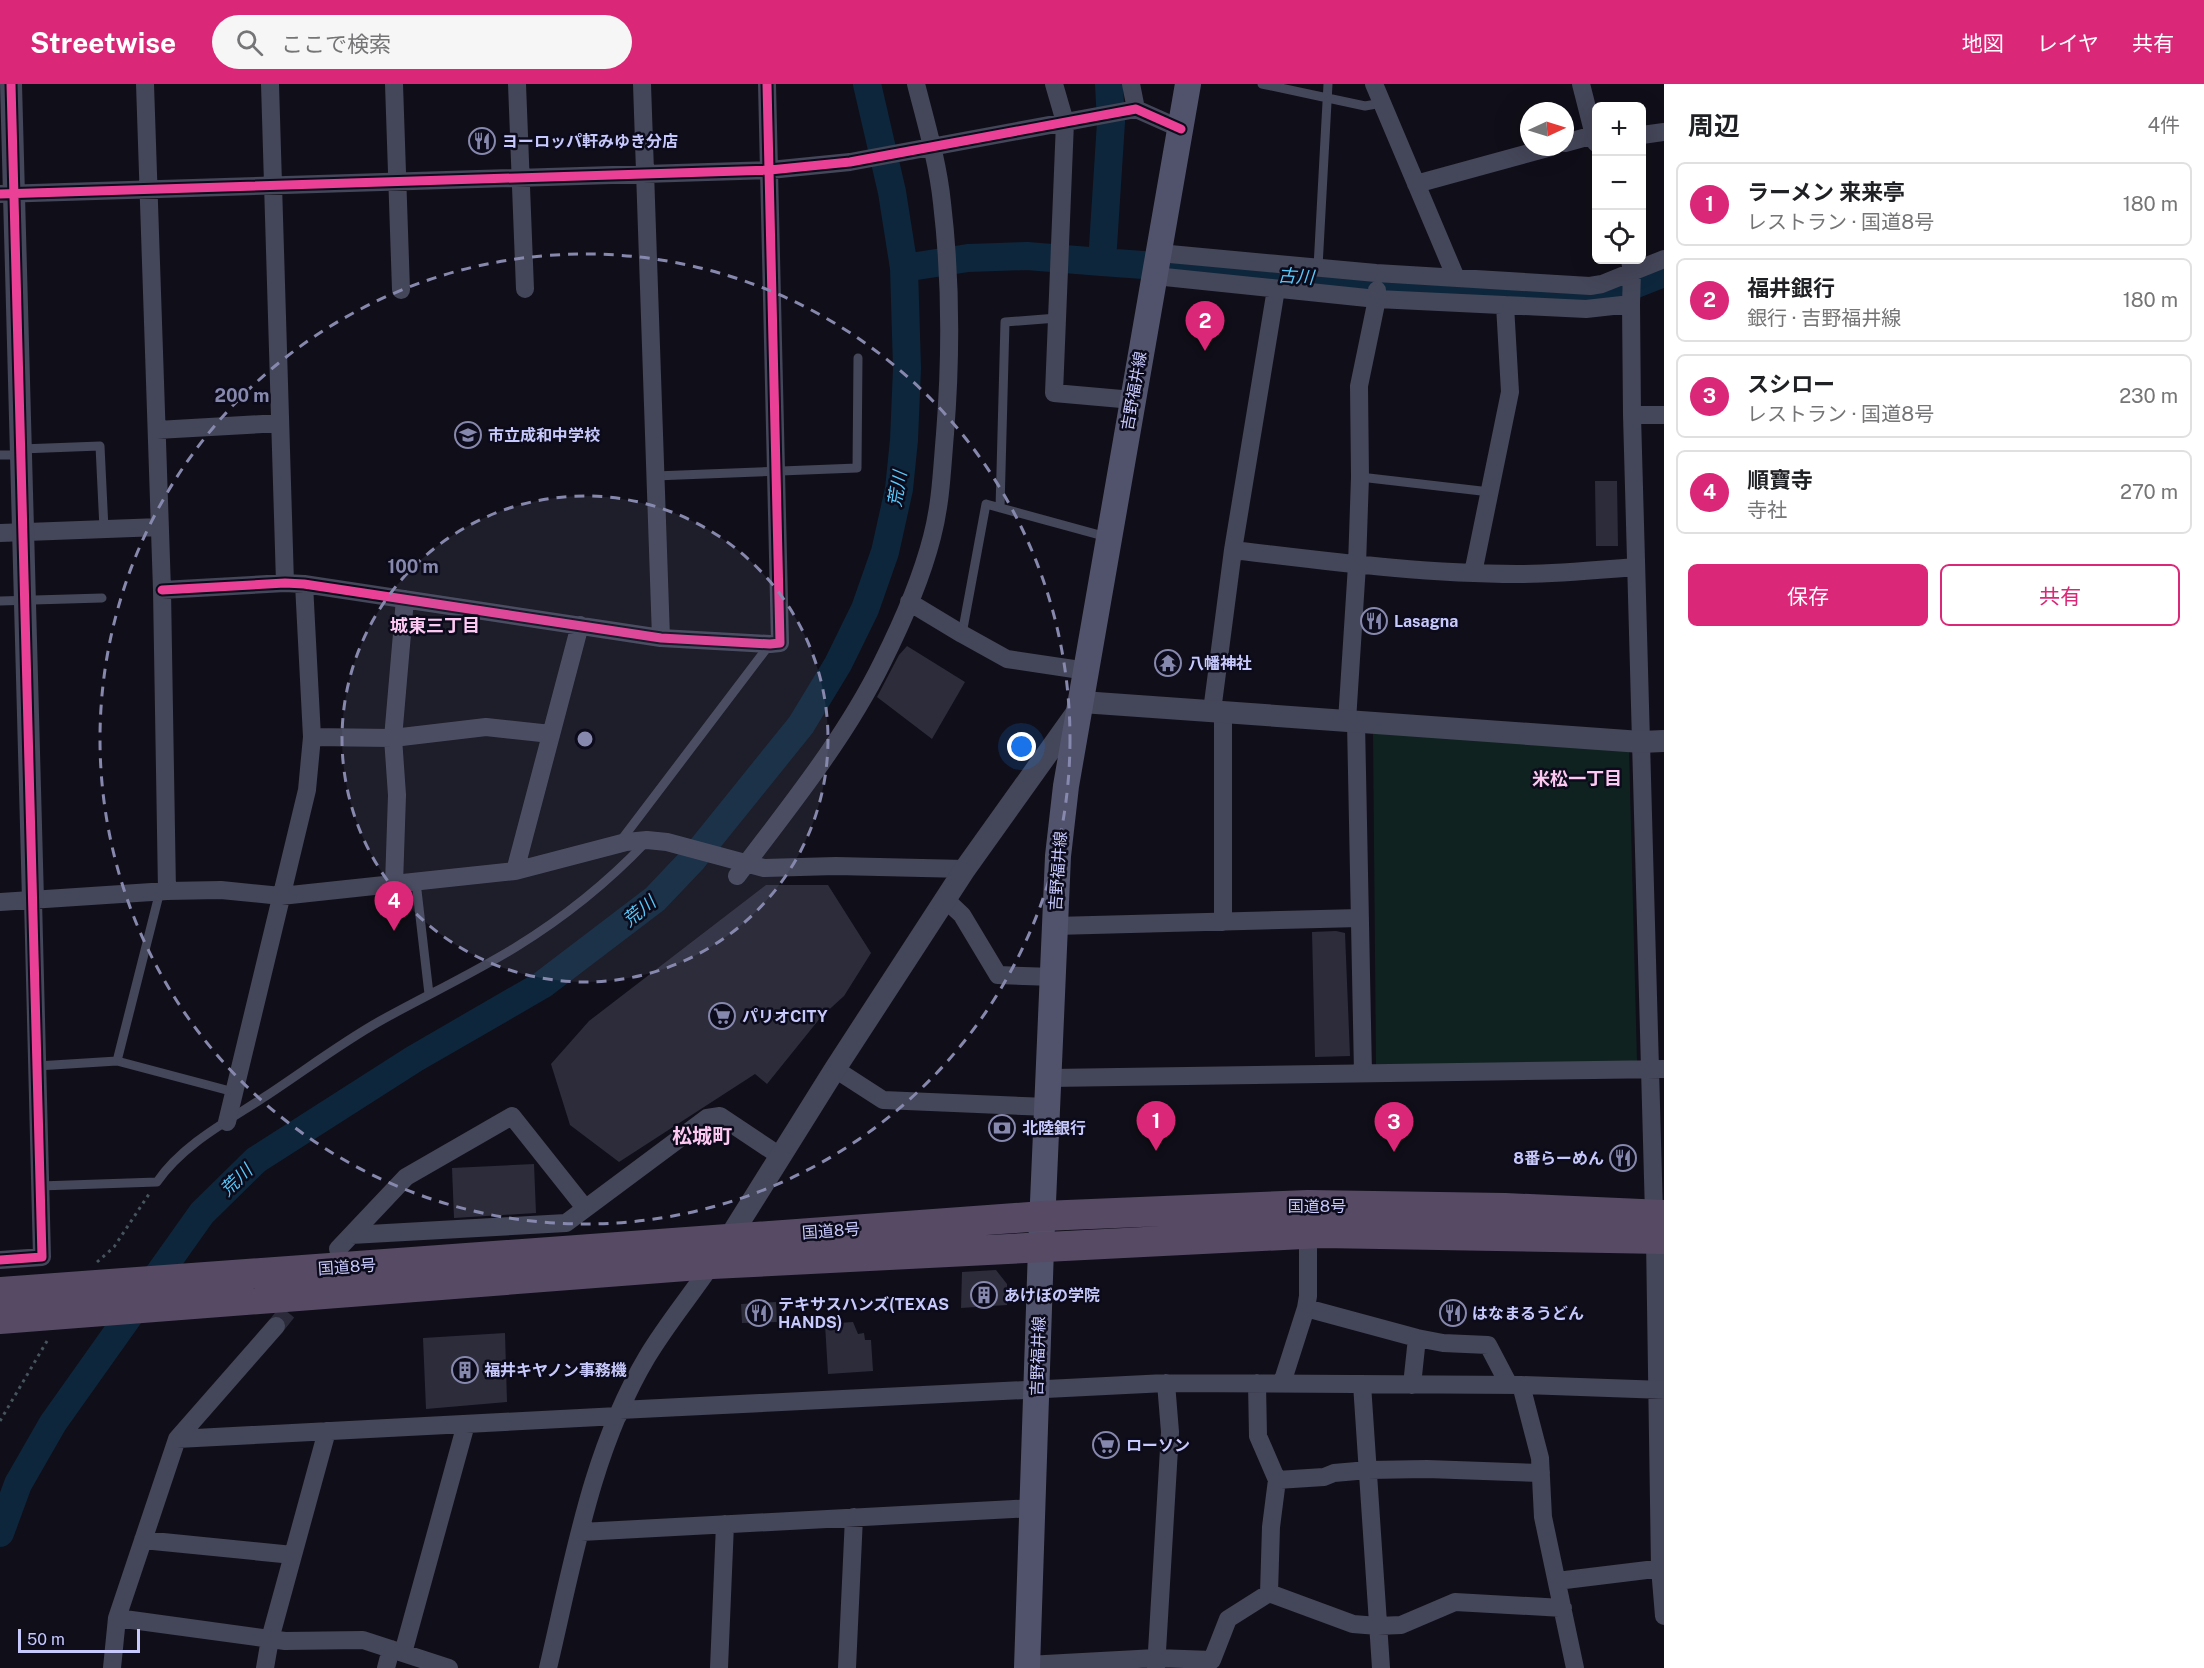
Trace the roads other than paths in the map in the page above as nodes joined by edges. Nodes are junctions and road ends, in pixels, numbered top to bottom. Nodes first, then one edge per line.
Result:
1 (11, 84) edge
2 (145, 84) edge
3 (270, 84) edge
4 (394, 84) edge
5 (517, 84) edge
6 (642, 84) edge
7 (766, 84) edge
8 (916, 84) edge
9 (1054, 84) edge
10 (1131, 84) edge
11 (1188, 84) edge
12 (1262, 84) edge
13 (1328, 84) edge
14 (1374, 84) edge
15 (1581, 84) edge
16 (1327, 98) junction
17 (1383, 103) junction
18 (1129, 110) junction
19 (1065, 122) junction
20 (1592, 125) edge
21 (1181, 129) junction
22 (1664, 132) edge
23 (1646, 134) edge
24 (1592, 140) edge
25 (1574, 142) edge
26 (933, 148) junction
27 (1520, 155) edge
28 (770, 170) junction
29 (646, 172) junction
30 (520, 177) junction
31 (397, 181) junction
32 (1416, 184) junction
33 (273, 185) junction
34 (149, 189) junction
35 (8, 194) edge
36 (1664, 259) edge
37 (1157, 265) junction
38 (1631, 266) edge
39 (1318, 267) junction
40 (1376, 273) junction
41 (1456, 278) junction
42 (525, 289) dead end
43 (1276, 289) junction
44 (401, 290) dead end
45 (1377, 299) junction
46 (1631, 304) junction
47 (1505, 305) junction
48 (1057, 318) junction
49 (858, 358) dead end
50 (1133, 400) junction
51 (1632, 415) junction
52 (1664, 415) edge
53 (280, 423) junction
54 (157, 430) junction
55 (13, 453) edge
56 (776, 471) junction
57 (655, 476) junction
58 (1360, 477) junction
59 (1490, 492) junction
60 (1000, 508) junction
61 (160, 527) junction
62 (104, 529) junction
63 (11, 533) edge
64 (1109, 538) junction
65 (1233, 550) junction
66 (1358, 565) junction
67 (1636, 567) junction
68 (1473, 573) junction
69 (285, 583) junction
70 (304, 584) junction
71 (162, 590) junction
72 (102, 598) dead end
73 (405, 599) junction
74 (24, 600) junction
75 (0, 601) edge
76 (909, 602) junction
77 (580, 625) junction
78 (962, 634) junction
79 (661, 638) junction
80 (770, 644) junction
81 (1087, 671) junction
82 (1081, 704) junction
83 (1217, 712) junction
84 (1351, 721) junction
85 (551, 734) junction
86 (312, 737) junction
87 (393, 738) junction
88 (1664, 741) edge
89 (1641, 742) junction
90 (647, 840) junction
91 (618, 844) junction
92 (741, 866) junction
93 (965, 869) junction
94 (515, 871) junction
95 (416, 882) junction
96 (394, 884) junction
97 (163, 891) junction
98 (281, 896) junction
99 (945, 899) junction
100 (33, 900) junction
101 (0, 902) edge
102 (1360, 918) junction
103 (1223, 922) junction
104 (1055, 926) junction
105 (1053, 977) junction
106 (429, 994) junction
107 (117, 1061) junction
108 (37, 1066) junction
109 (1657, 1068) edge
110 (835, 1069) junction
111 (1363, 1073) junction
112 (1050, 1078) junction
113 (234, 1092) junction
114 (1048, 1107) junction
115 (226, 1122) junction
116 (780, 1156) junction
117 (40, 1186) junction
118 (585, 1208) junction
119 (1043, 1216) junction
120 (1659, 1227) edge
121 (1308, 1234) junction
122 (351, 1235) junction
123 (730, 1238) junction
124 (1041, 1248) junction
125 (338, 1249) dead end
126 (0, 1260) edge
127 (712, 1264) junction
128 (0, 1292) edge
129 (1306, 1308) junction
130 (0, 1319) edge
131 (276, 1326) tunnel mouth
132 (1417, 1338) junction
133 (1166, 1383) junction
134 (1257, 1383) junction
135 (1282, 1383) junction
136 (1362, 1384) junction
137 (1412, 1384) junction
138 (1515, 1385) junction
139 (1037, 1389) junction
140 (1660, 1390) edge
141 (619, 1413) junction
142 (466, 1424) junction
143 (327, 1431) junction
144 (177, 1439) junction
145 (1368, 1470) junction
146 (1541, 1473) junction
147 (1277, 1480) junction
148 (1032, 1508) junction
149 (854, 1517) junction
150 (725, 1524) junction
151 (580, 1532) junction
152 (143, 1540) junction
153 (293, 1555) junction
154 (1662, 1568) edge
155 (1557, 1581) junction
156 (1269, 1593) junction
157 (1563, 1608) junction
158 (1664, 1616) edge
159 (117, 1618) junction
160 (1378, 1626) junction
161 (270, 1639) junction
162 (397, 1651) junction
163 (1156, 1663) edge
164 (1027, 1667) edge
165 (112, 1668) edge
166 (265, 1668) edge
167 (386, 1668) edge
168 (449, 1668) edge
169 (548, 1668) edge
170 (719, 1668) edge
171 (847, 1668) edge
172 (1381, 1668) edge
173 (1575, 1668) edge

1 - 35 street
2 - 34 street
3 - 33 street
4 - 31 street
5 - 30 street
6 - 29 street
7 - 28 street
8 - 26 street
9 - 19 street
10 - 18 street
11 - 21 main road, 吉野福井線
12 - 16 lane
13 - 16 lane
14 - 17 street
15 - 20 street
16 - 17 lane
16 - 39 lane
17 - 32 street
18 - 19 street
18 - 21 street
19 - 26 street
19 - 48 street
21 - 37 main road, 吉野福井線
22 - 23 street
24 - 25 street
26 - 28 street
26 - 76 street
27 - 32 street
28 - 29 street
28 - 56 street
29 - 30 street
29 - 57 street
30 - 31 street
30 - 42 street
31 - 33 street
31 - 44 street
32 - 41 street
33 - 34 street
33 - 53 street
34 - 35 street
34 - 54 street
35 - 55 street
36 - 38 street
37 - 39 street
37 - 43 street
37 - 50 main road, 吉野福井線
38 - 41 street
38 - 46 street
39 - 40 street
40 - 41 street
40 - 45 street
43 - 45 street
43 - 65 street
45 - 47 street
45 - 58 street
46 - 47 street
46 - 51 street
47 - 59 street
48 - 50 street
48 - 60 lane
49 - 56 lane
50 - 64 main road, 吉野福井線
51 - 52 street
51 - 67 street
53 - 54 street
53 - 69 street
54 - 61 street
55 - 62 lane
55 - 63 street
56 - 57 lane
56 - 80 street
57 - 79 street
58 - 59 lane
58 - 66 street
59 - 68 street
60 - 64 lane
60 - 78 lane
61 - 62 street
61 - 71 street
62 - 63 street
63 - 74 street
64 - 81 main road, 吉野福井線
65 - 66 street
65 - 83 street
66 - 68 street
66 - 84 street
67 - 68 street
67 - 89 street
69 - 70 street
69 - 71 street
70 - 73 street
70 - 86 street
71 - 97 street
72 - 74 lane
73 - 77 street
73 - 87 street
74 - 75 lane
74 - 100 street
76 - 78 street
76 - 92 street
77 - 79 street
77 - 85 street
78 - 81 street
79 - 80 street
80 - 91 lane
81 - 82 main road, 吉野福井線
82 - 83 street
82 - 93 street
82 - 104 main road, 吉野福井線
83 - 84 street
83 - 103 street
84 - 89 street
84 - 102 street
85 - 87 street
85 - 94 street
86 - 87 street
86 - 98 street
87 - 96 street
88 - 89 street
89 - 109 street
90 - 91 street
90 - 92 street
90 - 106 lane
91 - 94 street
92 - 93 street
93 - 99 street
94 - 95 street
95 - 96 street
95 - 106 lane
96 - 98 street
97 - 98 street
97 - 100 street
97 - 107 lane
98 - 113 street
99 - 105 street
99 - 110 street
100 - 101 street
100 - 108 street
102 - 103 street
102 - 111 street
103 - 104 street
104 - 105 main road, 吉野福井線
105 - 112 main road, 吉野福井線
106 - 115 lane
107 - 108 lane
107 - 113 lane
108 - 117 street
109 - 111 street
109 - 120 street
110 - 114 street
110 - 116 street
111 - 112 street
112 - 114 main road, 吉野福井線
113 - 115 street
114 - 119 main road, 吉野福井線
115 - 117 lane
116 - 118 street
116 - 123 street
117 - 126 street
118 - 122 street
118 - 122 street
119 - 120 highway, 国道8号
119 - 123 highway, 国道8号
119 - 124 main road, 吉野福井線
120 - 121 highway, 国道8号
120 - 140 street
121 - 124 highway, 国道8号
121 - 129 street
122 - 125 street
123 - 127 street
123 - 128 highway, 国道8号
124 - 127 highway, 国道8号
124 - 139 main road, 吉野福井線
127 - 130 highway, 国道8号
127 - 141 street
129 - 132 street
129 - 135 street
131 - 144 street
132 - 137 street
132 - 138 street
133 - 134 street
133 - 139 street
133 - 163 street
134 - 135 street
134 - 147 street
135 - 136 street
136 - 137 street
136 - 145 street
137 - 138 street
138 - 140 street
138 - 146 street
139 - 141 street
139 - 148 main road, 吉野福井線
140 - 154 street
141 - 142 street
141 - 151 street
142 - 143 street
142 - 162 street
143 - 144 street
143 - 153 street
144 - 152 street
145 - 146 street
145 - 147 street
145 - 160 street
146 - 155 street
147 - 156 street
148 - 149 street
148 - 164 main road, 吉野福井線
149 - 150 street
149 - 171 street
150 - 151 street
150 - 170 street
151 - 169 street
152 - 153 street
152 - 159 street
153 - 161 street
154 - 155 street
154 - 158 street
155 - 157 street
156 - 160 street
156 - 163 street
157 - 160 street
157 - 173 street
159 - 161 street
159 - 165 street
160 - 172 street
161 - 162 street
161 - 166 street
162 - 167 street
162 - 168 street
163 - 164 street

